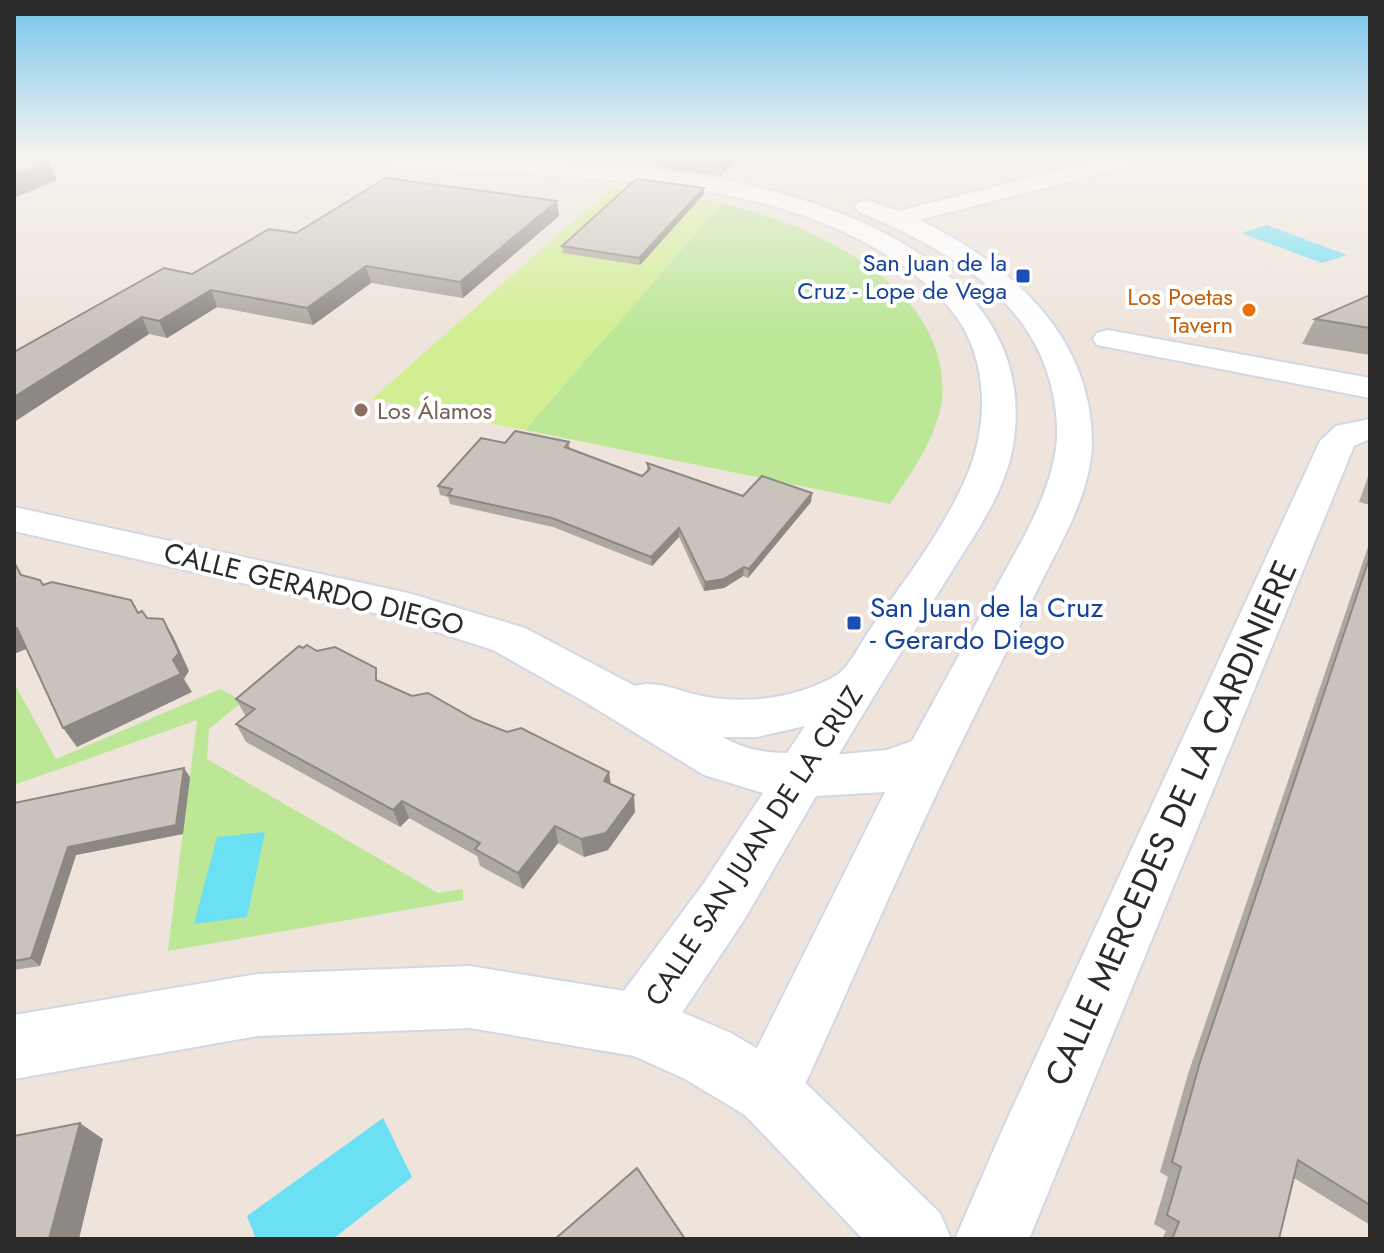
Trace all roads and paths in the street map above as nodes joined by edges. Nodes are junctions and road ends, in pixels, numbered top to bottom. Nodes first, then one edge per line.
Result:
1 (824, 215) edge
2 (894, 215) edge
3 (911, 215) edge
4 (901, 218) junction
5 (1032, 315) junction
6 (1108, 339) junction
7 (1054, 347) junction
8 (1370, 388) edge
9 (1370, 429) edge
10 (14, 519) edge
11 (858, 685) junction
12 (602, 689) junction
13 (929, 756) junction
14 (722, 761) junction
15 (800, 775) junction
16 (753, 857) junction
17 (637, 1025) junction
18 (14, 1047) edge
19 (768, 1092) junction
20 (914, 1239) edge
21 (992, 1239) edge

1 - 11 street, CALLE SAN JUAN DE LA CRUZ
2 - 4 street
3 - 4 street
4 - 5 street
5 - 6 street
5 - 7 street
6 - 7 street
6 - 8 street
7 - 13 street
9 - 21 street, CALLE MERCEDES DE LA CARDINIERE
10 - 12 street, CALLE GERARDO DIEGO
11 - 12 street, CALLE GERARDO DIEGO
11 - 15 street, CALLE SAN JUAN DE LA CRUZ
12 - 14 street, CALLE GERARDO DIEGO
13 - 15 street, CALLE GERARDO DIEGO
13 - 19 street
14 - 15 street, CALLE GERARDO DIEGO
14 - 16 street
15 - 16 street, CALLE SAN JUAN DE LA CRUZ
16 - 17 street, CALLE SAN JUAN DE LA CRUZ
17 - 18 street
17 - 19 street
19 - 20 street

